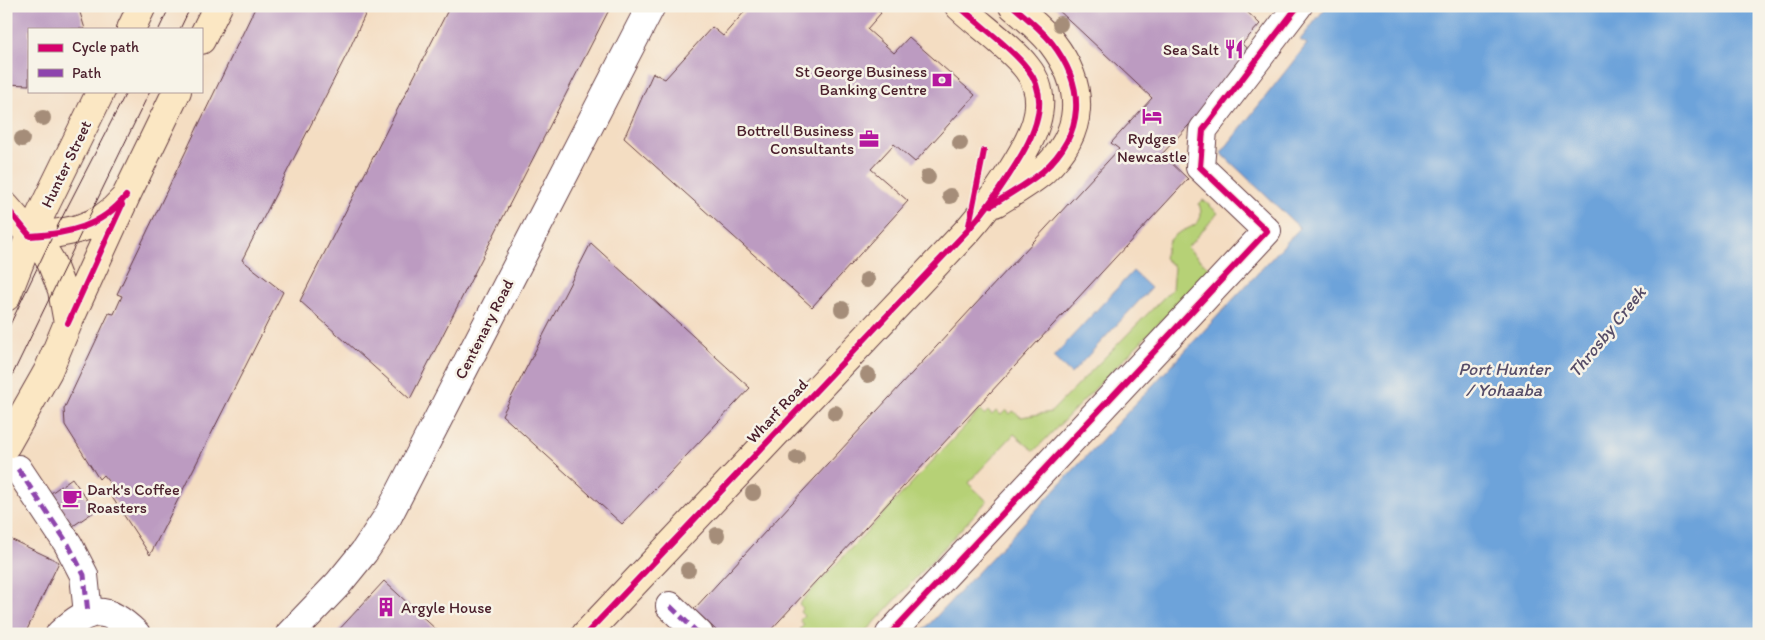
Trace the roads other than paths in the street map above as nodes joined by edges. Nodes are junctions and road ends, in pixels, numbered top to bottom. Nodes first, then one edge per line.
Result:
1 (142, 6) edge
2 (218, 6) edge
3 (651, 6) edge
4 (959, 6) edge
5 (1013, 6) edge
6 (1298, 6) edge
7 (131, 28) edge
8 (202, 38) edge
9 (100, 92) edge
10 (177, 92) edge
11 (126, 196) junction
12 (6, 207) edge
13 (988, 208) junction
14 (30, 236) junction
15 (6, 297) edge
16 (68, 323) junction
17 (12, 457) edge
18 (670, 606) dead end
19 (88, 614) junction
20 (60, 634) edge
21 (136, 634) edge
22 (290, 634) edge
23 (586, 634) edge
24 (699, 634) edge
25 (890, 634) edge

1 - 7 main road
2 - 8 main road
3 - 22 street, Centenary Road
4 - 13 main road
5 - 13 main road
6 - 25 street
9 - 14 main road, Hunter Street
10 - 11 main road, Hunter Street
11 - 14 main road, Hunter Street
11 - 16 main road, Hunter Street
12 - 14 main road
13 - 23 main road, Wharf Road
14 - 15 main road, Hunter Street
14 - 16 main road
16 - 17 main road, Hunter Street
17 - 19 street
18 - 24 street
19 - 20 street
19 - 21 street

